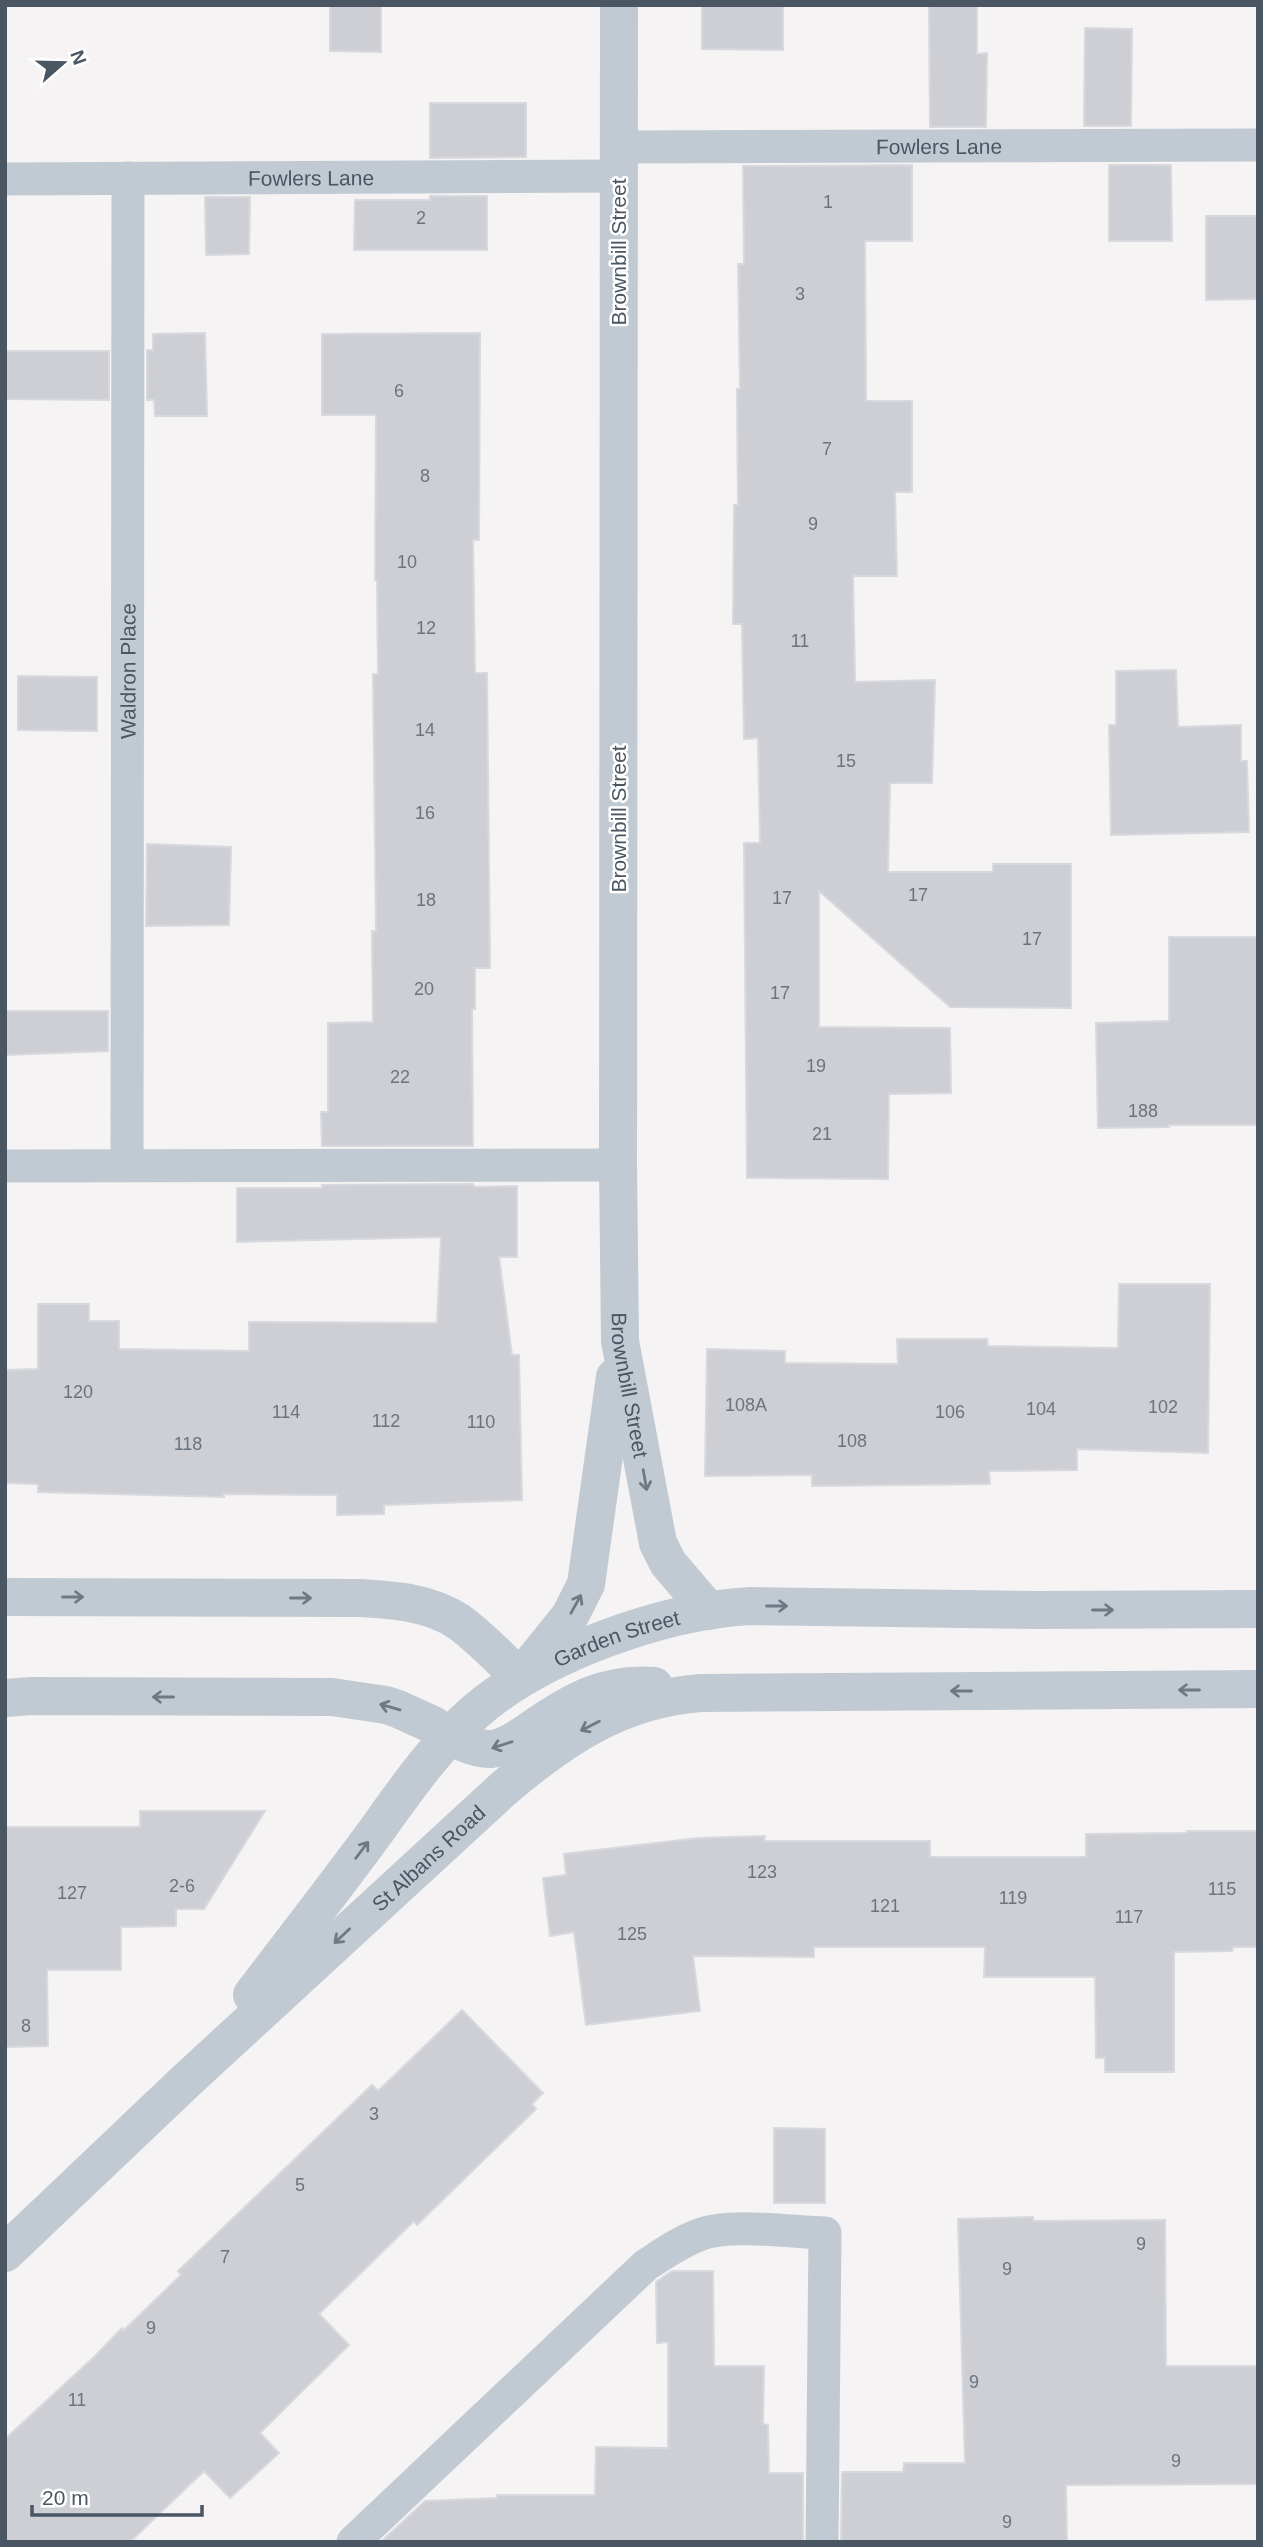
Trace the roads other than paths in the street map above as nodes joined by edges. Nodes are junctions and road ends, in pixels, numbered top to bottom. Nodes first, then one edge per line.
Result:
1 (619, 5) edge
2 (1258, 145) edge
3 (619, 162) junction
4 (128, 178) junction
5 (5, 179) edge
6 (127, 1165) junction
7 (618, 1165) junction
8 (5, 1166) edge
9 (620, 1341) junction
10 (5, 1597) edge
11 (1258, 1609) edge
12 (709, 1611) junction
13 (520, 1678) junction
14 (1258, 1689) edge
15 (701, 1693) junction
16 (5, 1698) edge
17 (450, 1737) junction
18 (187, 2080) junction
19 (5, 2253) edge
20 (352, 2542) edge
21 (822, 2542) edge

1 - 3 street, Brownbill Street
2 - 3 lane, Fowlers Lane
3 - 4 lane, Fowlers Lane
3 - 7 street, Brownbill Street
4 - 5 lane, Fowlers Lane
4 - 6 lane, Waldron Place
6 - 7 lane
6 - 8 lane
7 - 9 street, Brownbill Street
9 -> 12 street, Brownbill Street
13 -> 9 street
10 -> 13 street
12 -> 11 street, Garden Street
12 - 13 street, Garden Street
13 - 17 street, St Albans Road
14 -> 15 street
15 -> 17 street
15 -> 18 street, St Albans Road
17 -> 16 street
18 -> 17 street, St Albans Road
18 - 19 street, St Albans Road
20 - 21 lane

